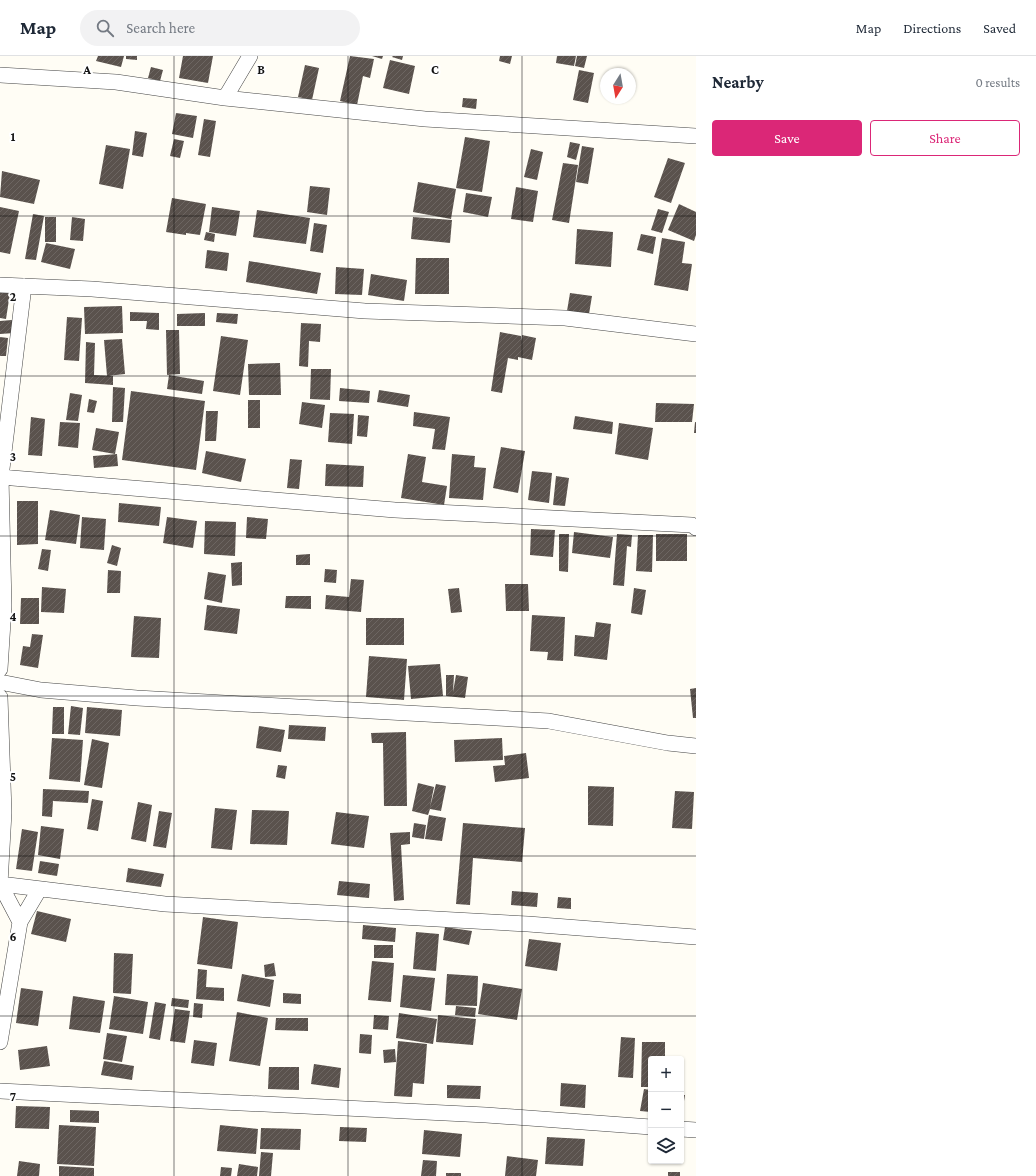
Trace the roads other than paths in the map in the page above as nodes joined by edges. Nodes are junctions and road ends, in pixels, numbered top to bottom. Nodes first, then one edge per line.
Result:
1 (250, 56) edge
2 (0, 75) edge
3 (225, 98) junction
4 (696, 136) edge
5 (0, 285) edge
6 (24, 286) junction
7 (696, 334) edge
8 (1, 477) edge
9 (696, 528) edge
10 (0, 669) edge
11 (0, 682) edge
12 (0, 697) edge
13 (696, 746) edge
14 (0, 884) edge
15 (39, 890) junction
16 (20, 922) junction
17 (696, 937) edge
18 (0, 1042) edge
19 (0, 1091) edge
20 (648, 1127) edge
21 (684, 1129) edge
22 (696, 1130) edge

1 - 3 street
2 - 3 street
3 - 4 street
5 - 6 street
6 - 7 street
6 - 8 street
8 - 9 street
8 - 10 street
11 - 13 street
12 - 14 street
14 - 15 street
14 - 16 street
15 - 16 street
15 - 17 street
16 - 18 street
19 - 20 street
21 - 22 street

